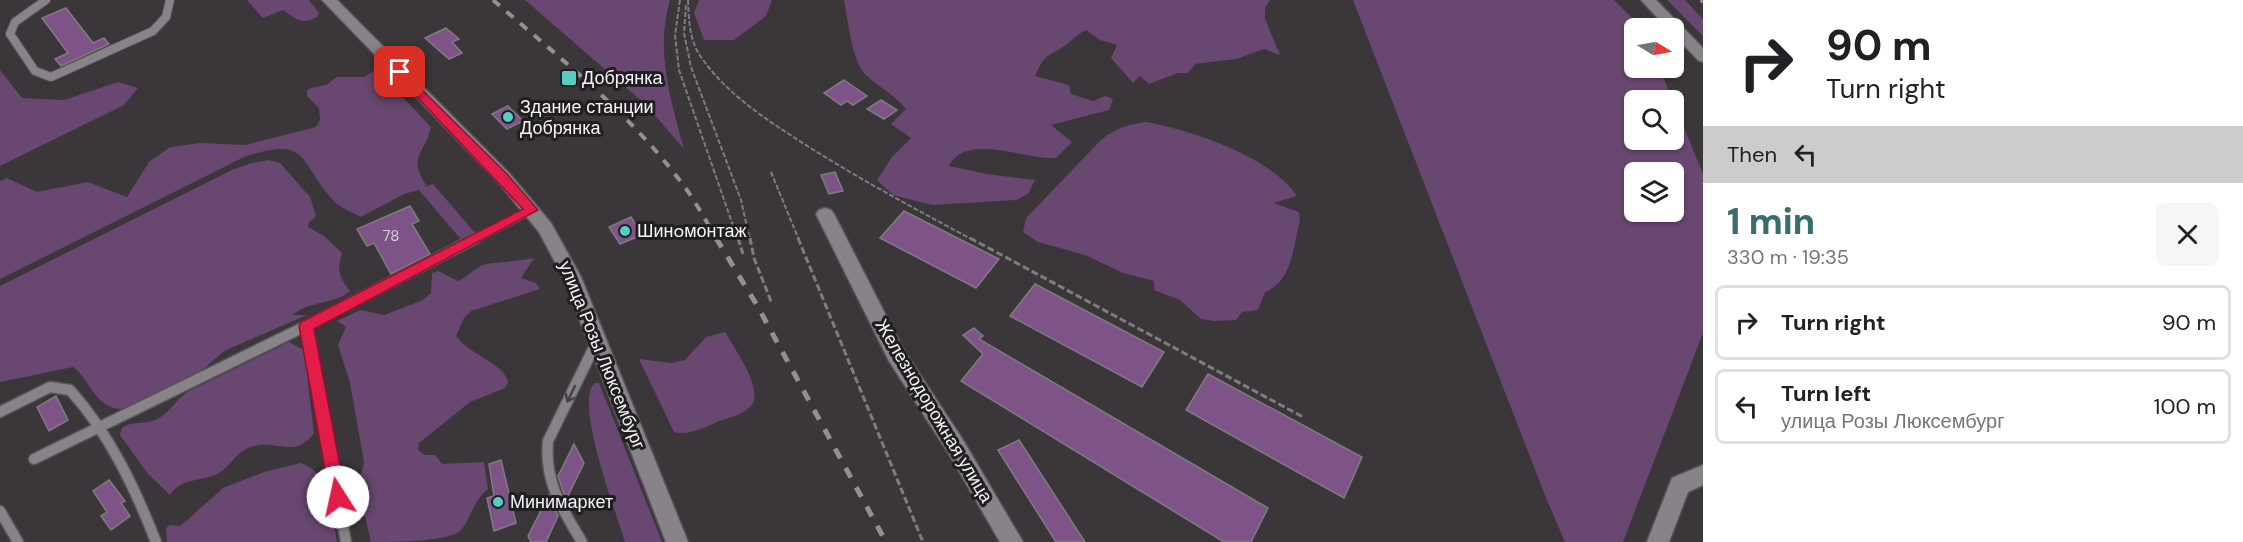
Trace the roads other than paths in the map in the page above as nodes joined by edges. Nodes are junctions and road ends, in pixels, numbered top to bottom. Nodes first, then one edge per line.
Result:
1 (46, 0) edge
2 (170, 0) edge
3 (329, 0) edge
4 (1648, 0) edge
5 (1703, 57) edge
6 (531, 210) junction
7 (825, 214) dead end
8 (306, 326) junction
9 (597, 341) junction
10 (0, 412) edge
11 (98, 427) junction
12 (33, 459) dead end
13 (1703, 475) edge
14 (0, 511) edge
15 (18, 542) edge
16 (156, 542) edge
17 (346, 542) edge
18 (582, 542) edge
19 (677, 542) edge
20 (1012, 542) edge
21 (1658, 542) edge

1 - 2 lane
3 - 6 street, улица Розы Люксембург
4 - 5 street
6 - 8 lane
6 - 9 street, улица Розы Люксембург
7 - 20 street, Железнодорожная улица
8 - 11 lane
8 - 17 lane
9 -> 18 lane
9 - 19 street, улица Розы Люксембург
10 - 11 lane
11 - 12 lane
11 - 16 lane
13 - 21 street
14 - 15 lane

